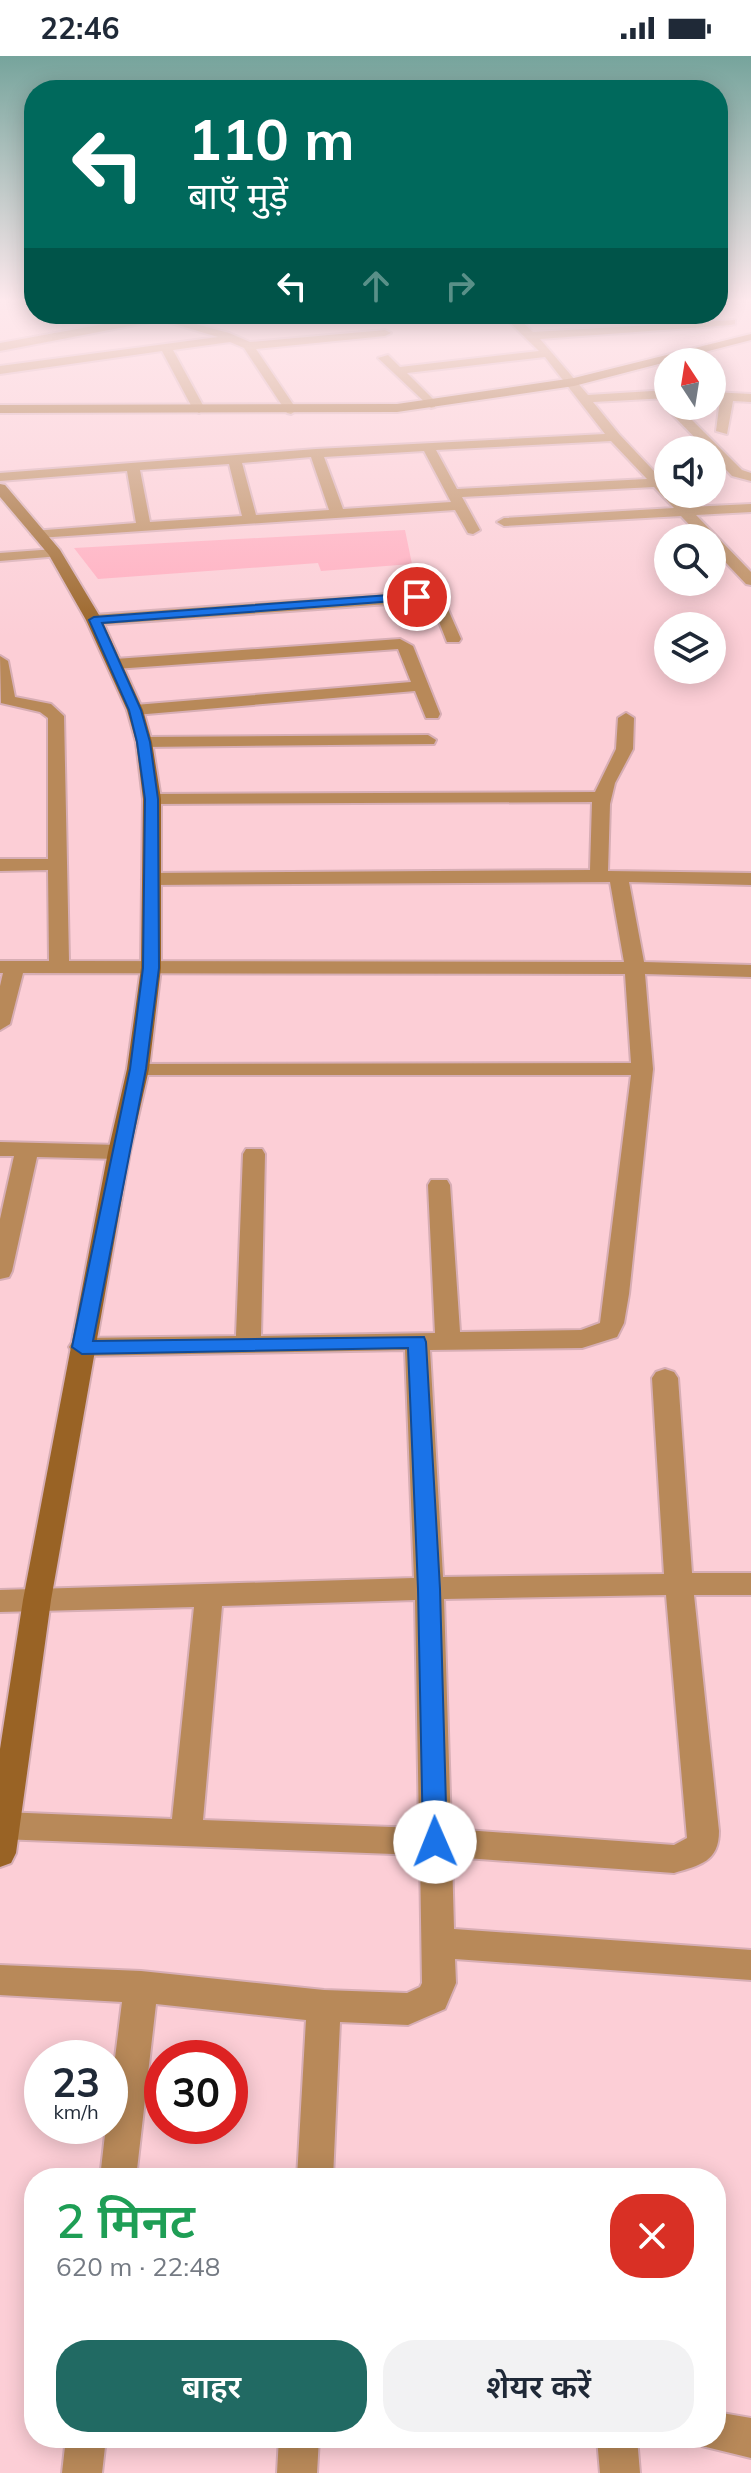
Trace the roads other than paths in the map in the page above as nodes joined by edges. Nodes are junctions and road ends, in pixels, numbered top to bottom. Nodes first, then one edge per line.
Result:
1 (594, 413) edge
2 (725, 413) edge
3 (687, 420) edge
4 (722, 431) dead end
5 (614, 437) junction
6 (428, 447) junction
7 (316, 453) junction
8 (234, 459) junction
9 (133, 466) junction
10 (0, 477) edge
11 (751, 477) edge
12 (654, 482) edge
13 (654, 483) edge
14 (0, 488) edge
15 (458, 499) junction
16 (751, 508) edge
17 (683, 510) junction
18 (337, 512) junction
19 (250, 518) junction
20 (504, 522) dead end
21 (697, 524) edge
22 (143, 525) junction
23 (473, 530) dead end
24 (38, 534) junction
25 (55, 553) junction
26 (726, 555) edge
27 (0, 557) edge
28 (751, 581) edge
29 (94, 620) junction
30 (453, 639) dead end
31 (0, 661) edge
32 (115, 664) junction
33 (420, 686) junction
34 (135, 710) junction
35 (432, 714) dead end
36 (626, 718) dead end
37 (428, 740) dead end
38 (144, 742) junction
39 (602, 797) junction
40 (152, 799) junction
41 (58, 864) junction
42 (0, 865) edge
43 (609, 876) junction
44 (151, 879) junction
45 (751, 879) edge
46 (8, 967) edge
47 (59, 967) junction
48 (151, 968) junction
49 (635, 968) junction
50 (751, 971) edge
51 (0, 1024) edge
52 (138, 1069) junction
53 (642, 1069) junction
54 (0, 1149) edge
55 (27, 1150) junction
56 (119, 1152) junction
57 (254, 1154) dead end
58 (439, 1185) dead end
59 (0, 1271) edge
60 (448, 1341) junction
61 (417, 1342) junction
62 (248, 1345) junction
63 (82, 1347) junction
64 (665, 1378) dead end
65 (679, 1584) junction
66 (751, 1584) edge
67 (429, 1589) junction
68 (209, 1596) junction
69 (37, 1600) junction
70 (0, 1601) edge
71 (186, 1832) junction
72 (2, 1840) edge
73 (435, 1842) junction
74 (438, 1943) junction
75 (751, 1965) edge
76 (0, 1980) edge
77 (141, 1987) junction
78 (324, 2006) junction
79 (119, 2168) edge
80 (316, 2168) edge
81 (726, 2434) edge
82 (751, 2438) edge
83 (85, 2448) edge
84 (298, 2448) edge
85 (618, 2448) edge
86 (82, 2473) edge
87 (297, 2473) edge
88 (620, 2473) edge

1 - 5 street
2 - 4 street
3 - 11 street
5 - 6 street
5 - 12 street
6 - 7 street
6 - 15 street
7 - 8 street
7 - 18 street
8 - 9 street
8 - 19 street
9 - 10 street
9 - 22 street
13 - 15 street
14 - 24 street
15 - 18 street
15 - 23 street
16 - 17 street
17 - 20 street
17 - 21 street
18 - 19 street
19 - 22 street
22 - 24 street
24 - 25 street
25 - 27 street
25 - 29 street
26 - 28 street
29 - 30 street
29 - 32 street
31 - 41 street
32 - 33 street
32 - 34 street
33 - 34 street
33 - 35 street
34 - 38 street
36 - 39 street
37 - 38 street
38 - 40 street
39 - 40 street
39 - 43 street
40 - 44 street
41 - 42 street
41 - 47 street
43 - 44 street
43 - 45 street
43 - 49 street
44 - 48 street
46 - 47 street
46 - 51 street
47 - 48 street
48 - 49 street
48 - 52 street
49 - 50 street
49 - 53 street
52 - 53 street
52 - 56 street
53 - 60 street
54 - 55 street
55 - 56 street
55 - 59 street
56 - 63 street
57 - 62 street
58 - 60 street
60 - 61 street
61 - 62 street
61 - 67 street
62 - 63 street
63 - 69 street
64 - 65 street
65 - 66 street
65 - 67 street
65 - 73 street
67 - 68 street
67 - 73 street
68 - 69 street
68 - 71 street
69 - 70 street
69 - 72 street
71 - 72 street
71 - 73 street
73 - 74 street
74 - 75 street
74 - 78 street
76 - 77 street
77 - 78 street
77 - 79 street
78 - 80 street
81 - 82 street
83 - 86 street
84 - 87 street
85 - 88 street

